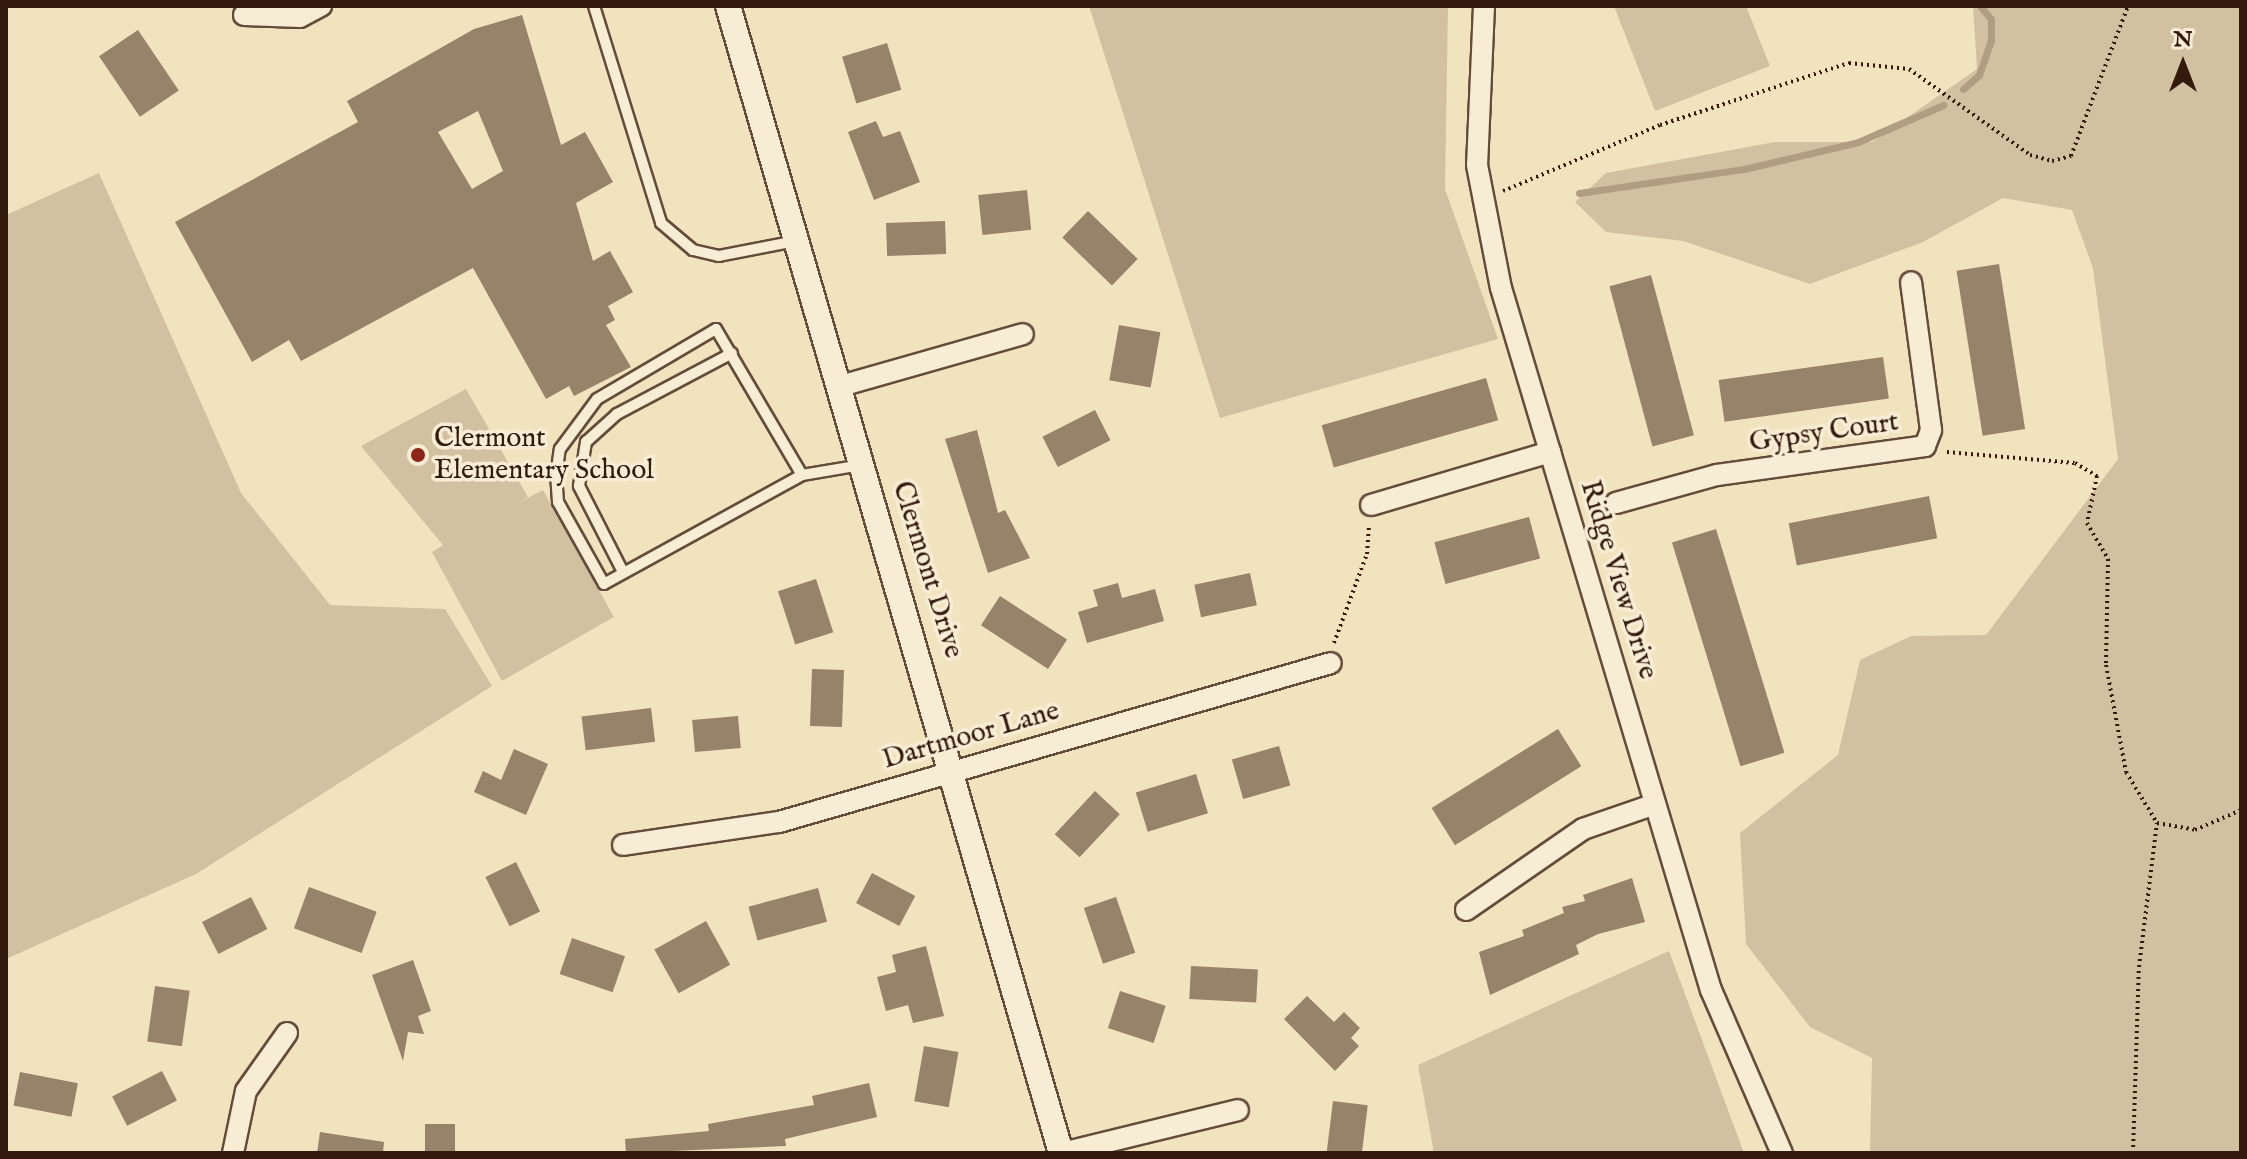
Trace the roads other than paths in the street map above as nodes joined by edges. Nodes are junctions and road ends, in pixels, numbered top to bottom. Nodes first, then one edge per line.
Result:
1 (321, 6) edge
2 (594, 6) edge
3 (728, 6) edge
4 (1484, 6) edge
5 (244, 15) dead end
6 (797, 241) junction
7 (1911, 282) dead end
8 (1023, 334) dead end
9 (732, 353) junction
10 (841, 386) junction
11 (1550, 452) junction
12 (864, 464) junction
13 (802, 475) junction
14 (1616, 503) dead end
15 (1371, 505) road end
16 (623, 572) junction
17 (1331, 663) road end
18 (955, 770) junction
19 (1655, 804) junction
20 (623, 845) dead end
21 (1466, 910) dead end
22 (287, 1033) dead end
23 (1238, 1110) dead end
24 (233, 1153) edge
25 (1062, 1153) edge
26 (1782, 1153) edge

1 - 5 street
2 - 6 lane
3 - 6 street, Clermont Drive
4 - 11 street, Ridge View Drive
6 - 10 street, Clermont Drive
7 - 14 street, Gypsy Court
8 - 10 street
9 - 13 lane
9 - 16 lane
9 - 16 lane
10 - 12 street, Clermont Drive
11 - 15 street
11 - 19 street, Ridge View Drive
12 - 13 lane
12 - 18 street, Clermont Drive
13 - 16 lane
17 - 18 street, Dartmoor Lane
18 - 20 street, Dartmoor Lane
18 - 25 street, Clermont Drive
19 - 21 street
19 - 26 street, Ridge View Drive
22 - 24 street
23 - 25 street

